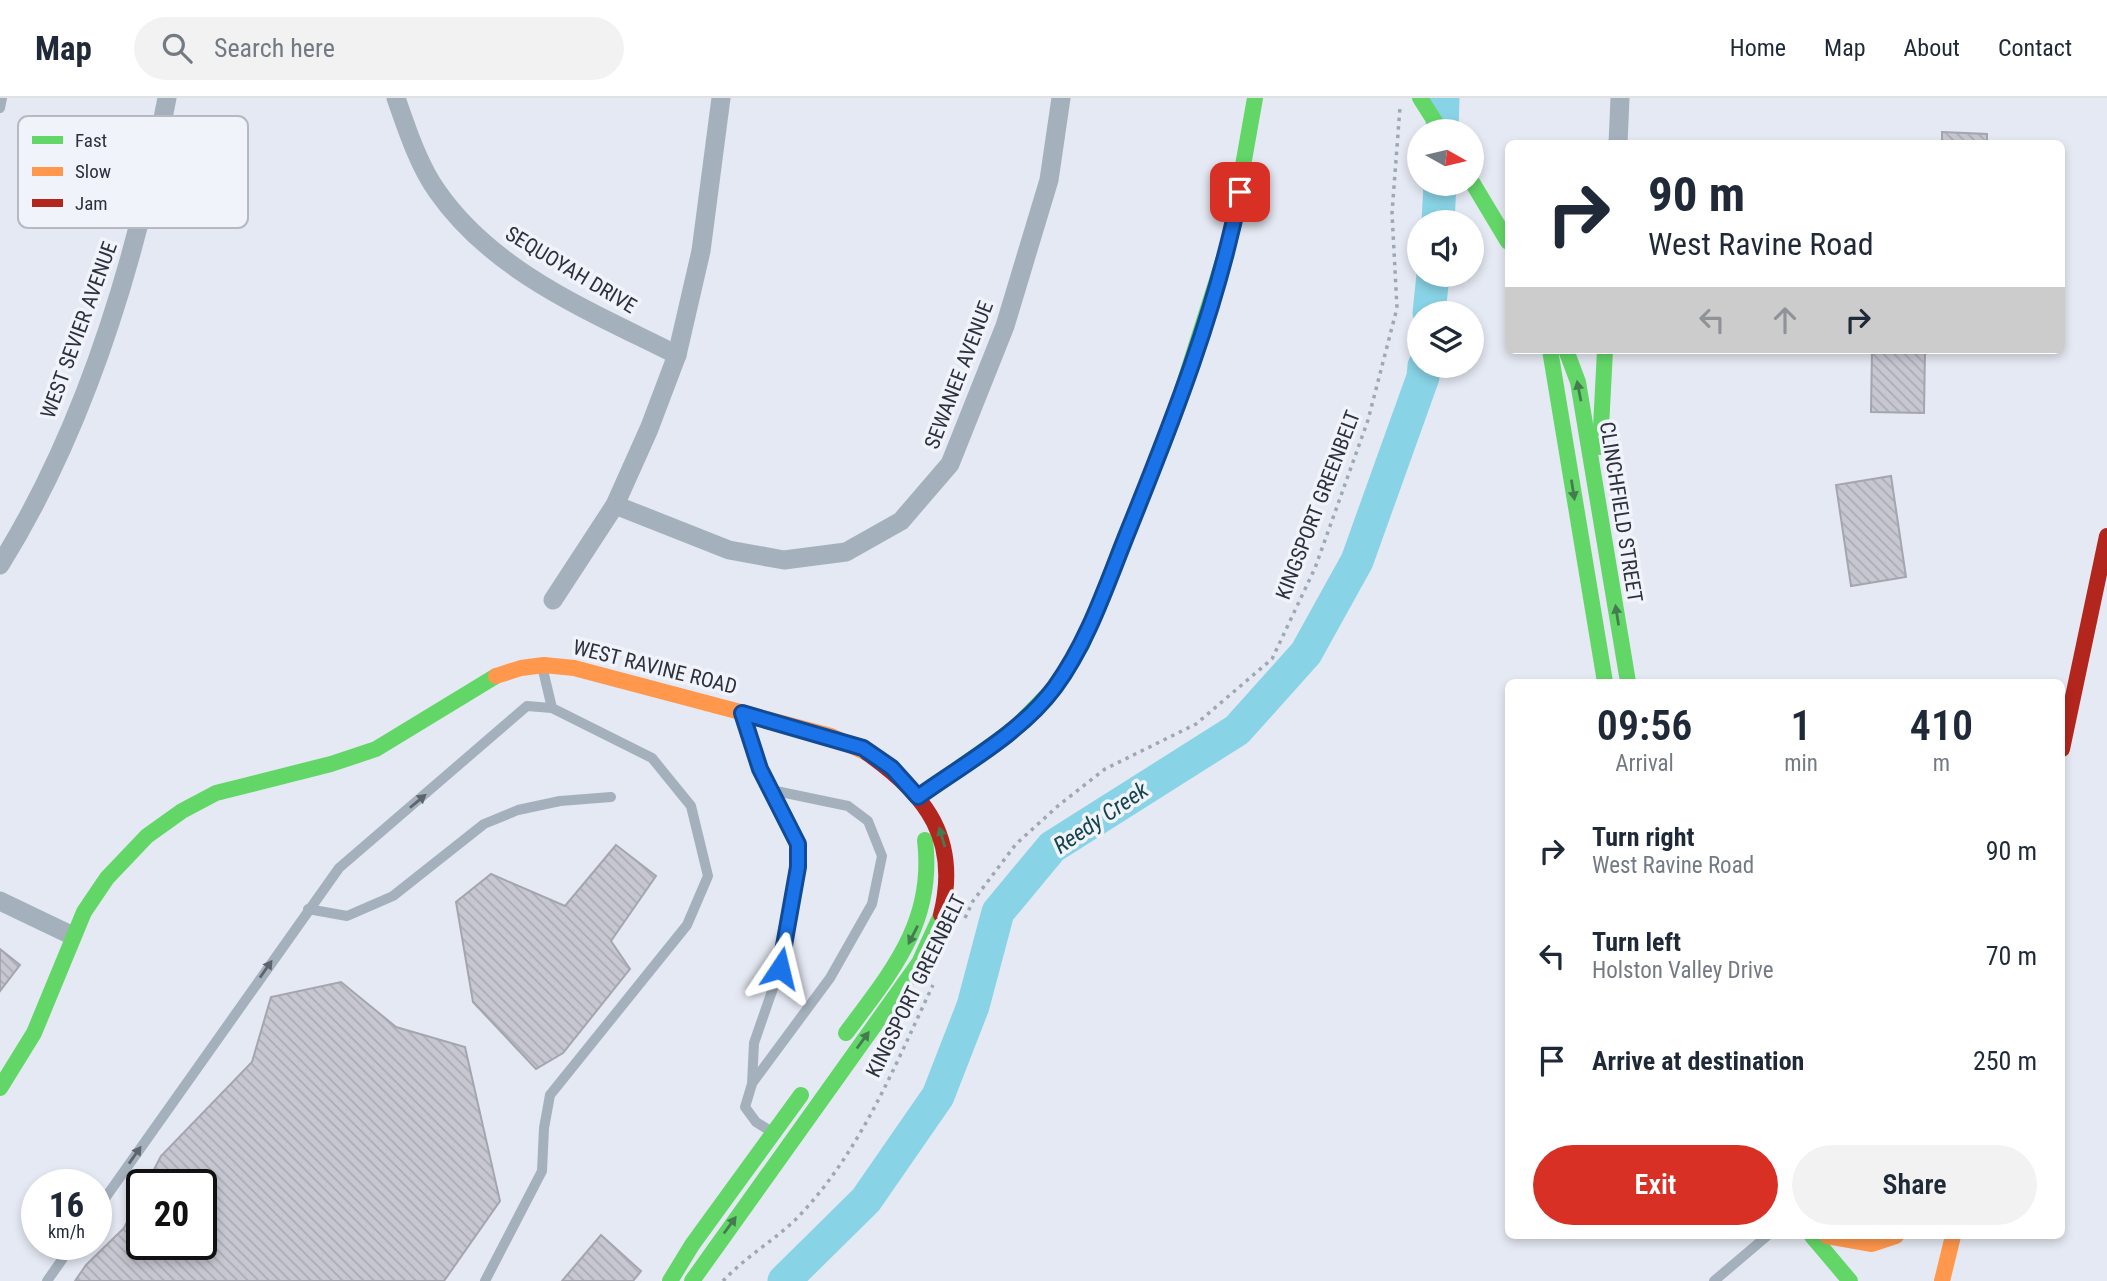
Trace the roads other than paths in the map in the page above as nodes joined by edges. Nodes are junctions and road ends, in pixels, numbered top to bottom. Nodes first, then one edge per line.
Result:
1 (2, 98) edge
2 (167, 98) edge
3 (396, 98) edge
4 (721, 98) edge
5 (1061, 98) edge
6 (1255, 98) edge
7 (1420, 98) edge
8 (1620, 98) edge
9 (0, 108) edge
10 (164, 116) edge
11 (1433, 119) edge
12 (1618, 140) edge
13 (1480, 196) edge
14 (138, 228) edge
15 (1505, 237) edge
16 (1551, 354) edge
17 (1568, 354) edge
18 (1605, 354) edge
19 (677, 355) junction
20 (1597, 494) junction
21 (615, 505) junction
22 (2107, 540) edge
23 (0, 565) edge
24 (553, 600) dead end
25 (542, 665) junction
26 (1605, 679) edge
27 (1628, 679) edge
28 (552, 708) junction
29 (742, 713) junction
30 (2065, 735) edge
31 (771, 790) junction
32 (611, 797) dead end
33 (918, 797) junction
34 (0, 901) edge
35 (308, 909) junction
36 (71, 935) junction
37 (838, 1044) dead end
38 (814, 1077) dead end
39 (752, 1084) junction
40 (0, 1088) edge
41 (774, 1133) junction
42 (789, 1143) junction
43 (112, 1188) edge
44 (1763, 1239) edge
45 (1815, 1239) edge
46 (1844, 1239) edge
47 (1887, 1239) edge
48 (1952, 1239) edge
49 (62, 1260) edge
50 (47, 1281) edge
51 (485, 1281) edge
52 (670, 1281) edge
53 (692, 1281) edge
54 (1714, 1281) edge
55 (1850, 1281) edge
56 (1942, 1281) edge

1 - 9 lane
2 - 10 street, WEST SEVIER AVENUE
3 - 19 street, SEQUOYAH DRIVE
4 - 19 street
5 - 21 street, SEWANEE AVENUE
6 - 33 main road
7 - 11 main road
8 - 12 street
13 - 15 main road
14 - 23 street, WEST SEVIER AVENUE
16 -> 26 main road, CLINCHFIELD STREET
20 -> 17 main road, CLINCHFIELD STREET
18 - 20 main road
19 - 21 street
27 -> 20 main road, CLINCHFIELD STREET
21 - 24 street
22 - 30 main road
25 - 28 lane
25 - 29 main road, WEST RAVINE ROAD
25 - 36 main road, WEST RAVINE ROAD
35 -> 28 lane
28 - 51 lane
29 - 31 lane
29 - 33 main road, WEST RAVINE ROAD
31 - 39 lane
31 - 39 lane
32 - 35 lane
33 -> 37 main road
42 -> 33 main road, WEST RAVINE ROAD
34 - 36 street
43 -> 35 lane
36 - 40 main road, WEST RAVINE ROAD
38 - 41 main road
39 - 41 lane
41 - 42 lane
41 - 52 main road
53 -> 42 main road, WEST RAVINE ROAD
44 - 54 lane
45 - 55 main road
46 - 47 main road
48 - 56 main road
49 - 50 lane

